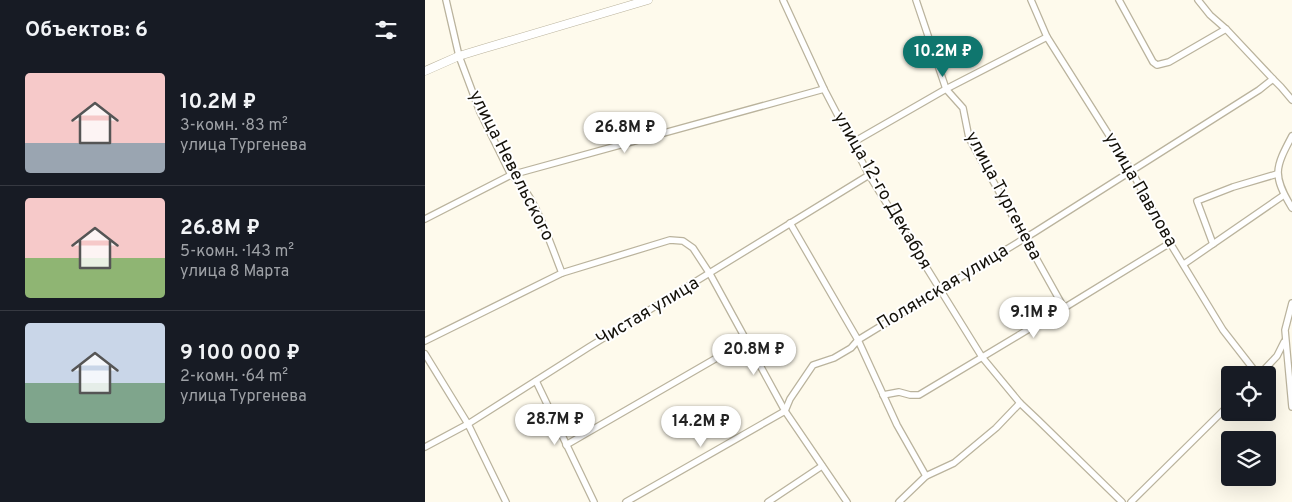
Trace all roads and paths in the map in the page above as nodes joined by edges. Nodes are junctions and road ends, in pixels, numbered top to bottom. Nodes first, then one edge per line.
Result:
1 (446, 0) edge
2 (649, 0) edge
3 (783, 0) edge
4 (916, 0) edge
5 (1031, 0) edge
6 (1119, 0) edge
7 (1198, 0) edge
8 (1225, 29) junction
9 (1047, 37) junction
10 (459, 56) junction
11 (425, 71) edge
12 (1273, 80) junction
13 (946, 88) junction
14 (824, 89) junction
15 (1292, 100) edge
16 (1292, 136) edge
17 (852, 143) junction
18 (1131, 170) junction
19 (511, 174) junction
20 (1277, 174) junction
21 (869, 175) junction
22 (1284, 195) junction
23 (1292, 208) edge
24 (425, 219) edge
25 (790, 223) junction
26 (1024, 239) junction
27 (1170, 243) junction
28 (1213, 244) junction
29 (1184, 264) junction
30 (562, 273) junction
31 (710, 274) junction
32 (941, 290) junction
33 (1292, 303) edge
34 (1064, 308) junction
35 (858, 340) junction
36 (1285, 340) junction
37 (425, 341) edge
38 (746, 341) junction
39 (425, 354) edge
40 (982, 357) junction
41 (1251, 366) edge
42 (1267, 366) edge
43 (536, 381) junction
44 (883, 396) junction
45 (1019, 403) junction
46 (1292, 407) edge
47 (785, 411) junction
48 (1221, 413) edge
49 (468, 424) junction
50 (566, 444) junction
51 (425, 447) edge
52 (821, 466) junction
53 (926, 476) junction
54 (506, 502) edge
55 (593, 502) edge
56 (626, 502) edge
57 (768, 502) edge
58 (847, 502) edge
59 (899, 502) edge
60 (1122, 502) edge
61 (1131, 502) edge

1 - 10 street, улица Невельского
2 - 10 main road
3 - 14 street, улица 12-го Декабря
4 - 13 street, улица Тургенева
5 - 9 street, улица Павлова
6 - 8 street
7 - 8 street
8 - 12 street
9 - 13 street
9 - 18 street, улица Павлова
10 - 11 main road
10 - 19 street, улица Невельского
12 - 15 street
12 - 18 street, Полянская улица
13 - 17 street
13 - 26 street, улица Тургенева
14 - 17 street, улица 12-го Декабря
14 - 19 street
16 - 20 street
17 - 21 street, улица 12-го Декабря
18 - 26 street, Полянская улица
18 - 27 street, улица Павлова
19 - 24 street
19 - 30 street, улица Невельского
20 - 22 street
20 - 28 street
21 - 25 street, Чистая улица
21 - 32 street, улица 12-го Декабря
22 - 23 street
22 - 28 street
25 - 31 street, Чистая улица
25 - 35 street
26 - 32 street, Полянская улица
26 - 34 street, улица Тургенева
27 - 29 street, улица Павлова
27 - 34 street
28 - 29 street
29 - 41 street, улица Павлова
30 - 31 street
30 - 37 street
31 - 38 street
31 - 43 street, Чистая улица
32 - 35 street, Полянская улица
32 - 40 street, улица 12-го Декабря
33 - 36 street
34 - 40 street
35 - 44 street
35 - 47 street, Полянская улица
36 - 42 street
36 - 46 street
38 - 47 street
38 - 50 street
39 - 49 street
40 - 44 street
40 - 45 street, улица 12-го Декабря
43 - 49 street, Чистая улица
43 - 50 street
44 - 53 street
45 - 53 street
45 - 60 street, улица 12-го Декабря
47 - 52 street
47 - 56 street
48 - 61 street
49 - 51 street, Чистая улица
49 - 54 street
50 - 55 street
52 - 57 street
52 - 58 street
53 - 59 street

